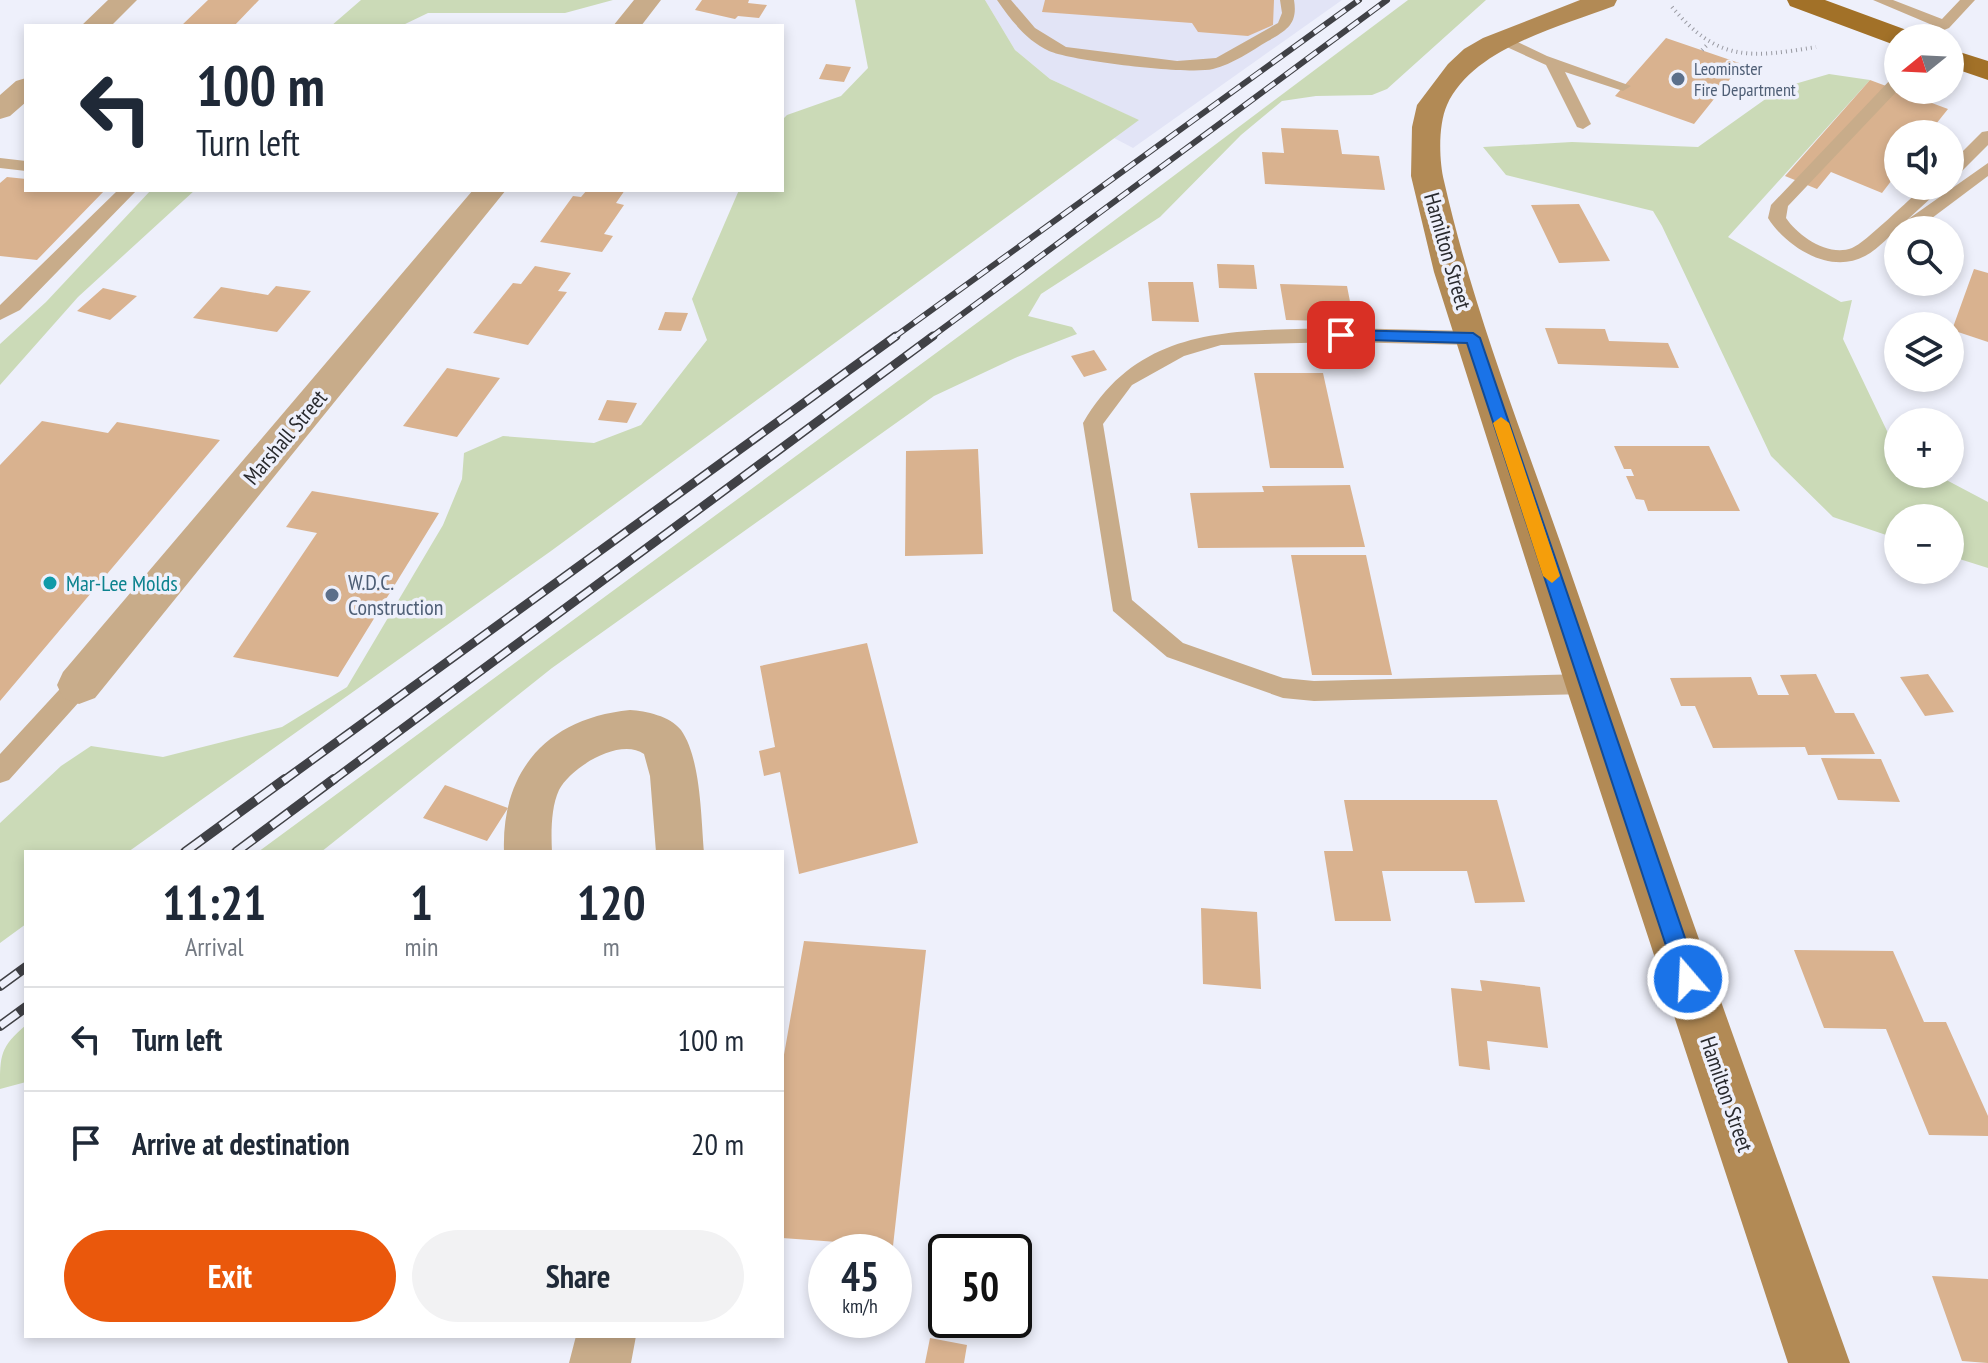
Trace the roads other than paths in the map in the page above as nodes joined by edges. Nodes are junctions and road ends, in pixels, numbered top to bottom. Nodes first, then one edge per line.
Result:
1 (124, 0) edge
2 (648, 0) edge
3 (1004, 0) edge
4 (1287, 0) edge
5 (1604, 0) edge
6 (1800, 0) edge
7 (1880, 0) edge
8 (1968, 0) edge
9 (97, 24) edge
10 (629, 24) edge
11 (1941, 24) edge
12 (1945, 24) edge
13 (1884, 31) edge
14 (1503, 40) junction
15 (1552, 62) junction
16 (1964, 62) edge
17 (1988, 71) edge
18 (1623, 86) dead end
19 (24, 89) edge
20 (1884, 96) edge
21 (0, 110) edge
22 (1583, 124) dead end
23 (1988, 136) edge
24 (1964, 159) edge
25 (0, 163) edge
26 (24, 166) edge
27 (1988, 168) edge
28 (126, 192) edge
29 (488, 192) edge
30 (1919, 200) edge
31 (1924, 216) edge
32 (1884, 241) edge
33 (1859, 252) junction
34 (0, 314) edge
35 (1473, 338) junction
36 (1587, 684) junction
37 (79, 685) joint
38 (0, 772) edge
39 (528, 850) edge
40 (680, 850) edge
41 (606, 1338) edge
42 (600, 1363) edge
43 (1819, 1363) edge

1 - 9 street
2 - 10 street
3 - 4 lane
5 - 14 main road, Hamilton Street
6 - 13 main road
7 - 11 lane
8 - 12 lane
14 - 15 lane
14 - 35 main road, Hamilton Street
15 - 18 lane
15 - 22 lane
16 - 17 main road
19 - 21 street
20 - 33 lane
23 - 24 lane
25 - 26 lane
27 - 31 lane
28 - 34 lane
29 - 37 street, Marshall Street
30 - 33 lane
32 - 33 lane
35 - 36 main road, Hamilton Street
35 - 36 lane
36 - 43 main road, Hamilton Street
37 - 38 lane
39 - 40 street
41 - 42 street

